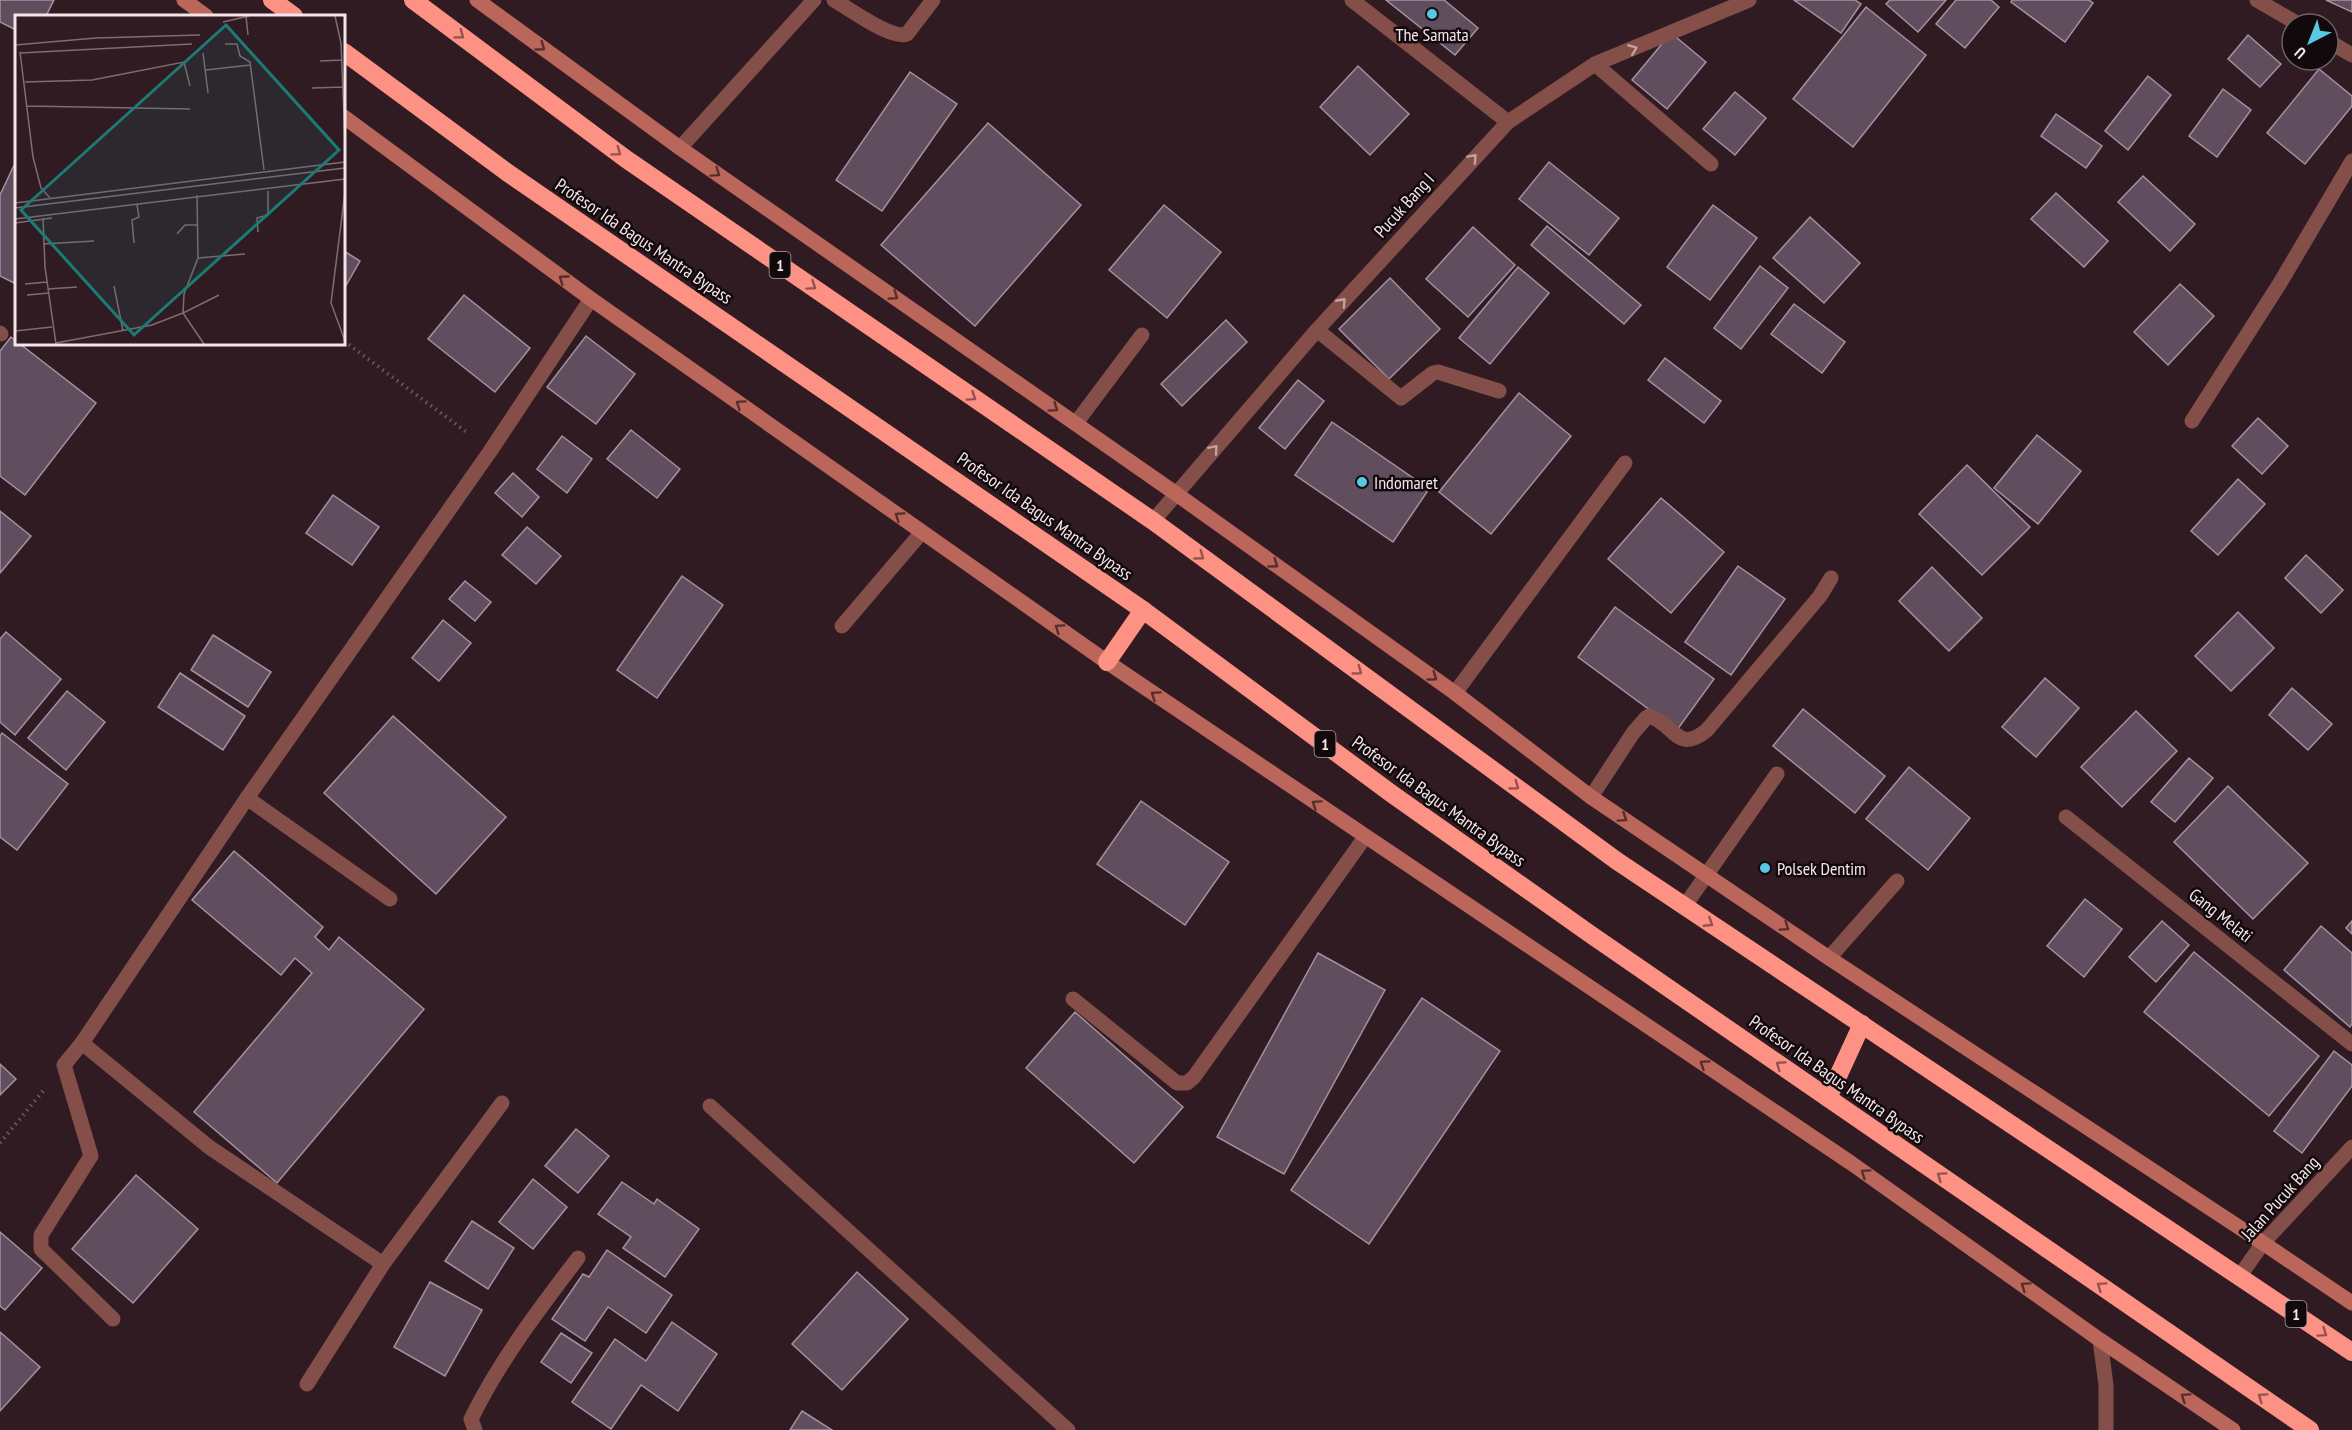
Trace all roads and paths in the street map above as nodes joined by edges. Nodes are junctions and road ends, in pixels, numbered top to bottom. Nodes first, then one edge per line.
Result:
1 (184, 0) edge
2 (272, 0) edge
3 (413, 0) edge
4 (477, 0) edge
5 (814, 0) edge
6 (834, 0) edge
7 (933, 0) edge
8 (1352, 0) edge
9 (1749, 0) edge
10 (2257, 0) edge
11 (2280, 13) edge
12 (205, 15) edge
13 (293, 15) edge
14 (345, 53) edge
15 (1595, 64) junction
16 (345, 118) edge
17 (1508, 122) junction
18 (680, 148) junction
19 (2352, 161) edge
20 (1711, 164) dead end
21 (591, 299) junction
22 (1317, 330) junction
23 (1142, 335) dead end
24 (345, 343) edge
25 (1499, 391) dead end
26 (2192, 421) dead end
27 (1076, 423) junction
28 (491, 450) junction
29 (1625, 463) dead end
30 (1175, 493) junction
31 (1153, 521) junction
32 (922, 532) junction
33 (1831, 578) dead end
34 (1143, 610) junction
35 (843, 626) dead end
36 (1107, 662) junction
37 (1455, 693) junction
38 (1777, 774) dead end
39 (1591, 797) junction
40 (247, 798) junction
41 (2066, 817) dead end
42 (1365, 837) junction
43 (1707, 873) junction
44 (1897, 881) dead end
45 (390, 899) dead end
46 (1684, 907) junction
47 (1829, 958) junction
48 (1073, 999) dead end
49 (1862, 1024) junction
50 (82, 1043) junction
51 (2352, 1044) edge
52 (64, 1065) junction
53 (1828, 1098) junction
54 (502, 1103) dead end
55 (710, 1106) dead end
56 (0, 1143) edge
57 (2352, 1147) edge
58 (2263, 1242) junction
59 (578, 1258) dead end
60 (383, 1264) junction
61 (2239, 1277) junction
62 (2352, 1303) edge
63 (113, 1319) dead end
64 (2100, 1340) junction
65 (2352, 1353) edge
66 (307, 1384) dead end
67 (475, 1430) edge
68 (1068, 1430) edge
69 (2106, 1430) edge
70 (2233, 1430) edge
71 (2310, 1430) edge

1 - 12 street
2 - 13 highway
3 -> 31 highway, 1
4 -> 18 street
5 - 18 street
6 - 7 street
8 - 17 street
15 -> 9 street, Pucuk Bang I
10 - 11 street
14 - 34 highway, Profesor Ida Bagus Mantra Bypass / 1
15 - 17 street, Pucuk Bang I
15 - 20 street
21 -> 16 street
22 -> 17 street, Pucuk Bang I
18 -> 27 street
19 - 26 street
21 - 28 street
32 -> 21 street
22 - 25 street
30 -> 22 street, Pucuk Bang I
23 - 27 street
24 - 28 path
27 - 30 street
28 - 40 street
29 - 37 street
30 - 31 street, Pucuk Bang I
30 -> 37 street
31 -> 46 highway, 1
32 - 35 street
36 -> 32 street
33 - 39 street
34 - 36 highway
53 -> 34 highway, Profesor Ida Bagus Mantra Bypass / 1
42 -> 36 street
37 - 39 street
38 - 43 street
39 -> 43 street
40 - 45 street
40 - 50 street
41 - 51 street, Gang Melati
42 - 48 street
64 -> 42 street
43 - 46 street
43 -> 47 street
44 - 47 street
46 -> 49 highway, 1
47 - 58 street
49 - 53 highway
49 - 61 highway, 1
50 - 52 street
50 - 60 street
52 - 56 path
52 - 63 street
71 -> 53 highway, Profesor Ida Bagus Mantra Bypass / 1
54 - 60 street
55 - 68 street
57 - 58 street, Jalan Pucuk Bang
58 - 61 street, Jalan Pucuk Bang
58 - 62 street
59 - 67 street
60 - 66 street
61 -> 65 highway, 1
64 - 69 street
70 -> 64 street

